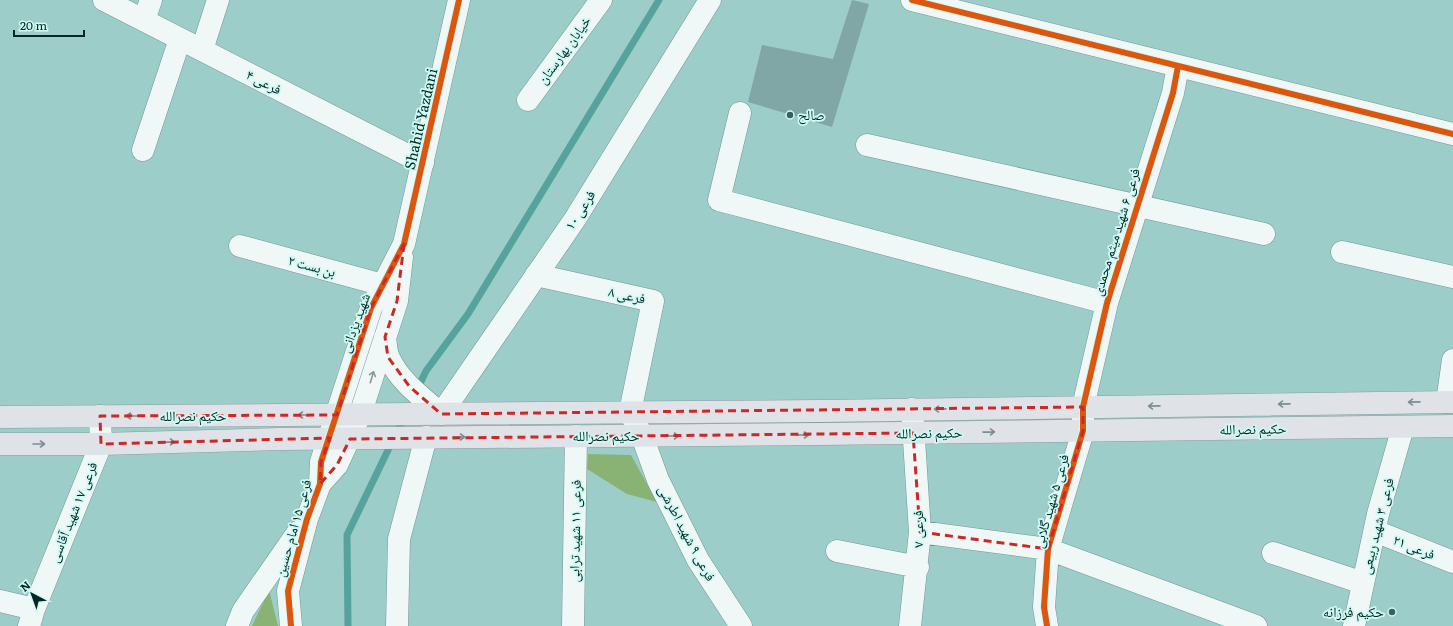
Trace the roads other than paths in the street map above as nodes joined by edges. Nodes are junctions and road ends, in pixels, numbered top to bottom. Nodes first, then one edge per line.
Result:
1 (104, 0) edge
2 (151, 0) edge
3 (218, 0) edge
4 (459, 0) edge
5 (601, 0) edge
6 (710, 0) edge
7 (912, 0) edge
8 (144, 20) junction
9 (180, 39) junction
10 (202, 50) junction
11 (1178, 66) junction
12 (528, 100) dead end
13 (740, 113) dead end
14 (1453, 134) edge
15 (867, 145) dead end
16 (143, 150) dead end
17 (423, 163) junction
18 (1137, 206) junction
19 (1264, 234) dead end
20 (404, 244) junction
21 (240, 246) dead end
22 (1342, 252) dead end
23 (536, 275) junction
24 (1453, 276) edge
25 (383, 285) junction
26 (1107, 303) junction
27 (385, 337) junction
28 (1453, 360) edge
29 (1450, 402) edge
30 (1084, 407) junction
31 (912, 409) junction
32 (630, 412) junction
33 (360, 414) junction
34 (441, 414) junction
35 (337, 415) junction
36 (100, 416) junction
37 (0, 417) edge
38 (1453, 426) edge
39 (1403, 427) junction
40 (1084, 431) junction
41 (913, 432) junction
42 (576, 436) junction
43 (642, 436) junction
44 (416, 438) junction
45 (340, 439) junction
46 (0, 444) edge
47 (101, 444) junction
48 (307, 519) junction
49 (1375, 531) junction
50 (920, 532) junction
51 (1048, 549) junction
52 (837, 551) dead end
53 (1272, 553) dead end
54 (1453, 562) edge
55 (918, 567) junction
56 (1363, 583) junction
57 (0, 601) edge
58 (32, 618) edge
59 (237, 626) edge
60 (291, 626) edge
61 (397, 626) edge
62 (573, 626) edge
63 (741, 626) edge
64 (910, 626) edge
65 (1047, 626) edge
66 (1256, 626) edge
67 (1354, 626) edge

1 - 8 street, فرعی ۴
2 - 8 street
3 - 10 street
4 - 17 street, Shahid Yazdani
5 - 12 street, خیابان بهارستان
6 - 23 street, فرعی ۱۰
7 - 11 street
8 - 9 street, فرعی ۴
9 - 10 street, فرعی ۴
9 - 16 street
10 - 17 street, فرعی ۴
11 - 14 street
11 - 18 street, فرعی ۶ شهید میثم محمدی
13 - 26 street
15 - 18 street
17 - 20 street, Shahid Yazdani
18 - 19 street
18 - 26 street, فرعی ۶ شهید میثم محمدی
20 - 25 street, شهید یزدانی
20 - 27 street
21 - 25 street, بن بست ۲
22 - 24 street
23 - 32 street, فرعی ۸
23 - 34 street, فرعی ۱۰
25 - 35 street, شهید یزدانی
26 - 30 street, فرعی ۶ شهید میثم محمدی
33 -> 27 street
27 - 34 street
28 - 29 street
29 -> 30 main road, حکیم نصرالله
30 -> 31 main road, حکیم نصرالله
30 - 40 street, فرعی ۶ شهید میثم محمدی
31 - 32 main road, حکیم نصرالله
31 - 41 street, فرعی ۷
32 - 34 main road, حکیم نصرالله
32 - 43 street, فرعی ۹ شهید اطرشی
33 - 34 main road, حکیم نصرالله
33 - 35 main road, حکیم نصرالله
33 - 45 street
35 -> 36 main road, حکیم نصرالله
35 - 45 street, شهید یزدانی
36 - 37 main road, حکیم نصرالله
36 - 47 street
38 - 39 main road, حکیم نصرالله
39 - 40 main road, حکیم نصرالله
39 - 49 street, فرعی ۳ شهید ربیعی
41 -> 40 main road, حکیم نصرالله
40 - 51 street, فرعی ۵ شهید گلابی
43 -> 41 main road, حکیم نصرالله
41 - 50 street, فرعی ۷
42 - 43 main road, حکیم نصرالله
44 -> 42 main road, حکیم نصرالله
42 - 62 street, فرعی ۱۱ شهید ترابی
43 - 63 street, فرعی ۹ شهید اطرشی
44 - 45 main road, حکیم نصرالله
44 - 61 street
47 -> 45 main road, حکیم نصرالله
45 - 48 street, فرعی ۱۵ امام حسین
46 -> 47 main road, حکیم نصرالله
47 - 58 street, فرعی ۱۷ شهید آقاسی
48 - 59 street
48 - 60 street, فرعی ۱۵ امام حسین
49 - 54 street, فرعی ۲۱
49 - 56 street, فرعی ۳ شهید ربیعی
50 - 51 street
50 - 55 street, فرعی ۷
51 - 65 street, فرعی ۵ شهید گلابی
51 - 66 street
52 - 55 street
53 - 56 street
55 - 64 street, فرعی ۷
56 - 67 street, فرعی ۳ شهید ربیعی
57 - 58 street

